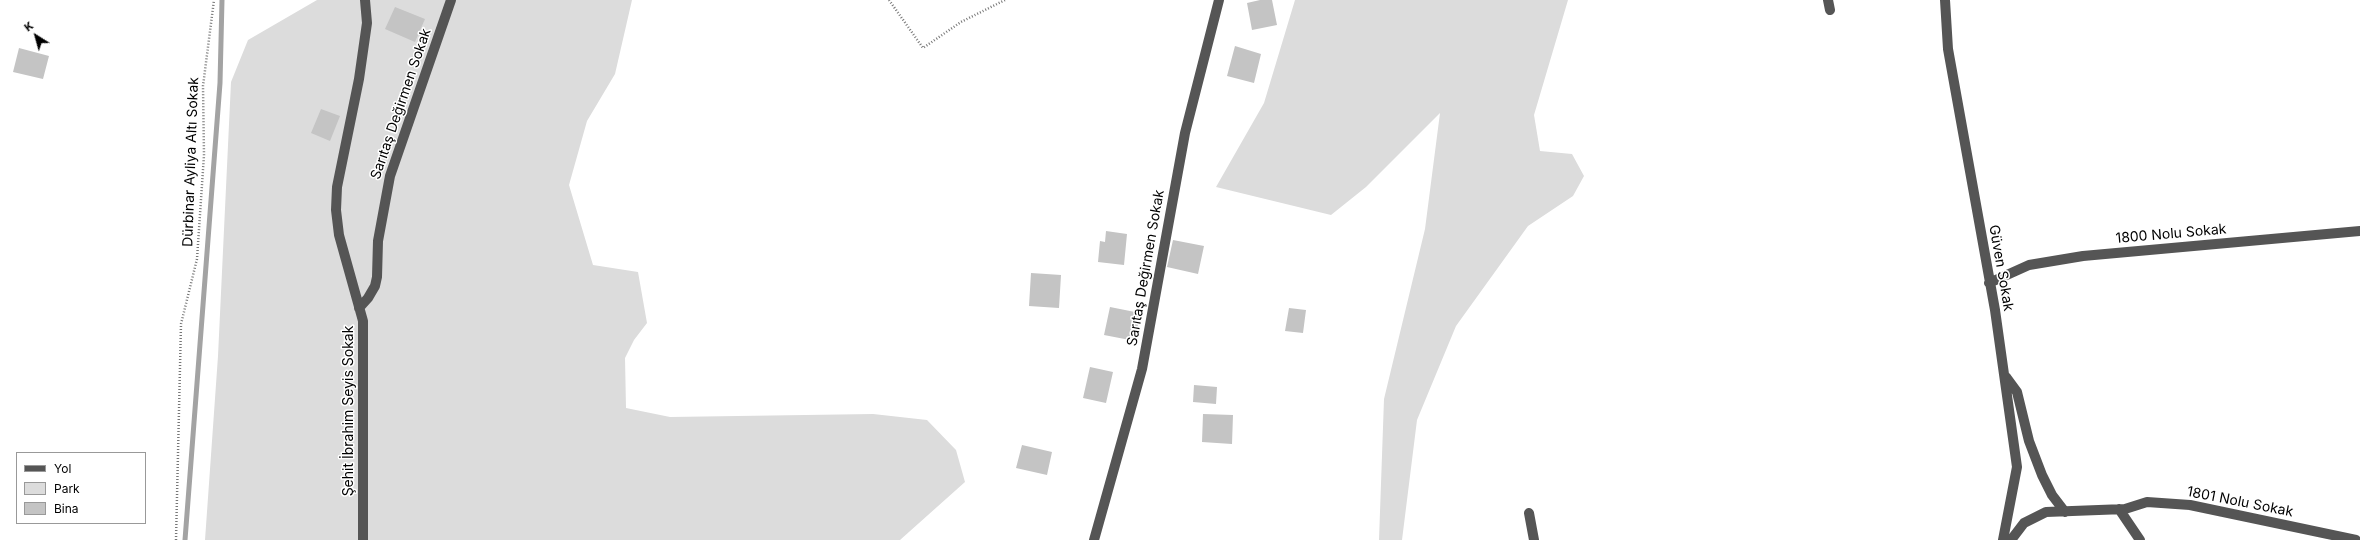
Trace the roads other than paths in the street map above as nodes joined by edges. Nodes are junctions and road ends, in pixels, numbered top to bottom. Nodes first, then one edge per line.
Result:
1 (365, 0) edge
2 (451, 0) edge
3 (1219, 0) edge
4 (1945, 0) edge
5 (2360, 231) edge
6 (1989, 283) junction
7 (359, 308) junction
8 (2006, 377) junction
9 (2119, 509) junction
10 (2065, 512) junction
11 (1529, 513) dead end
12 (363, 540) edge
13 (1094, 540) edge
14 (1534, 540) edge
15 (2003, 540) edge
16 (2011, 540) edge
17 (2140, 540) edge
18 (2356, 540) edge

1 - 7 street, Şehit İbrahim Seyis Sokak
2 - 7 street, Sarıtaş Değirmen Sokak
3 - 13 street, Sarıtaş Değirmen Sokak
4 - 6 street, Güven Sokak
5 - 6 street, 1800 Nolu Sokak
6 - 8 street, Güven Sokak
7 - 12 street, Şehit İbrahim Seyis Sokak
8 - 10 street
8 - 15 street, Güven Sokak
9 - 10 street, 1801 Nolu Sokak
9 - 17 street
9 - 18 street, 1801 Nolu Sokak
10 - 16 street, 1801 Nolu Sokak
11 - 14 street

